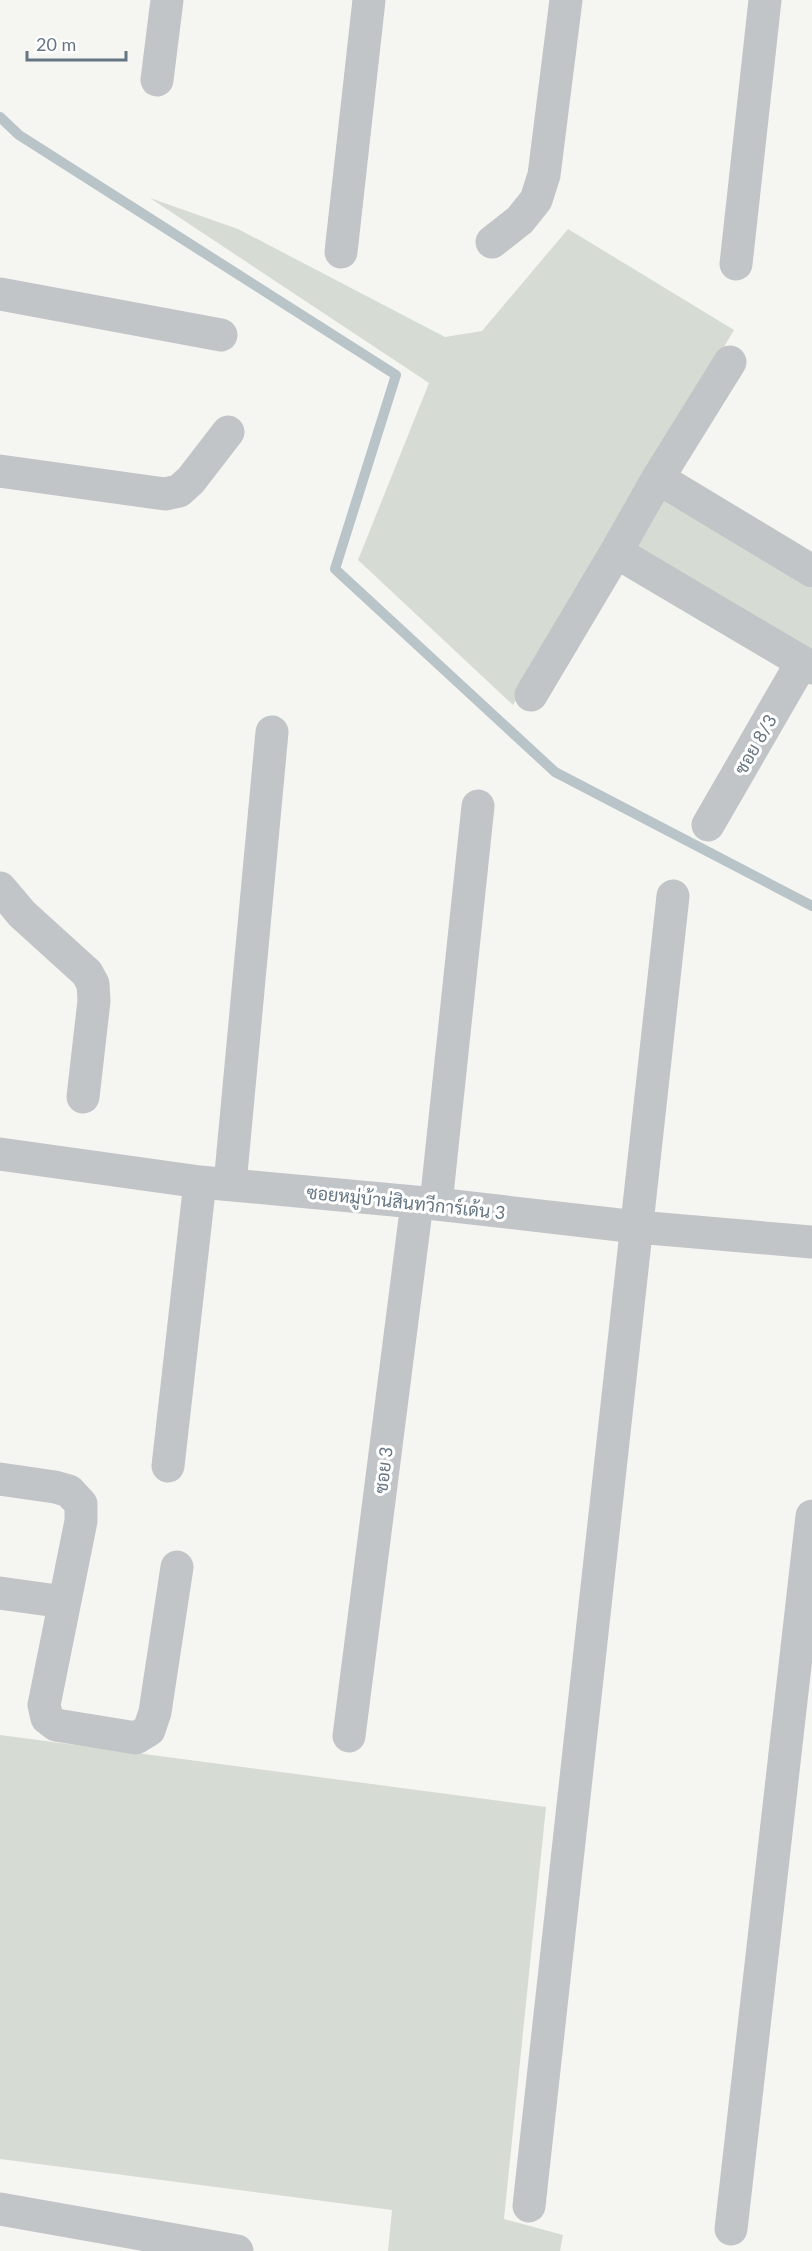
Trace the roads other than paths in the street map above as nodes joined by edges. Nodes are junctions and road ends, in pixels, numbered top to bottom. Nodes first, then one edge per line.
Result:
1 (167, 0) edge
2 (369, 0) edge
3 (566, 0) edge
4 (765, 0) edge
5 (157, 80) dead end
6 (492, 242) dead end
7 (341, 252) dead end
8 (736, 264) dead end
9 (0, 294) edge
10 (221, 335) dead end
11 (730, 362) dead end
12 (228, 432) dead end
13 (0, 471) edge
14 (658, 478) junction
15 (616, 552) junction
16 (812, 571) edge
17 (807, 665) edge
18 (531, 695) dead end
19 (272, 732) dead end
20 (478, 806) dead end
21 (708, 825) dead end
22 (0, 888) edge
23 (673, 896) dead end
24 (83, 1097) dead end
25 (0, 1154) edge
26 (215, 1183) junction
27 (427, 1203) junction
28 (637, 1227) junction
29 (812, 1242) edge
30 (168, 1466) dead end
31 (0, 1479) edge
32 (812, 1516) edge
33 (177, 1567) dead end
34 (0, 1593) edge
35 (64, 1602) junction
36 (349, 1736) dead end
37 (529, 2206) dead end
38 (0, 2209) edge
39 (731, 2229) dead end
40 (237, 2251) edge

1 - 5 street
2 - 7 street
3 - 6 street
4 - 8 street
9 - 10 street
11 - 14 street
12 - 13 street
14 - 15 street
14 - 16 street
15 - 17 street
15 - 18 street
17 - 21 street, ซอย 8/3
19 - 26 street
20 - 27 street, ซอย 3
22 - 24 street
23 - 28 street
25 - 26 street, ซอยหมู่บ้าน่สินทวีการ์เด้น 3
26 - 27 street, ซอยหมู่บ้าน่สินทวีการ์เด้น 3
26 - 30 street
27 - 28 street, ซอยหมู่บ้าน่สินทวีการ์เด้น 3
27 - 36 street, ซอย 3
28 - 29 street, ซอยหมู่บ้าน่สินทวีการ์เด้น 3
28 - 37 street
31 - 35 street
32 - 39 street
33 - 35 street
34 - 35 street
38 - 40 street

